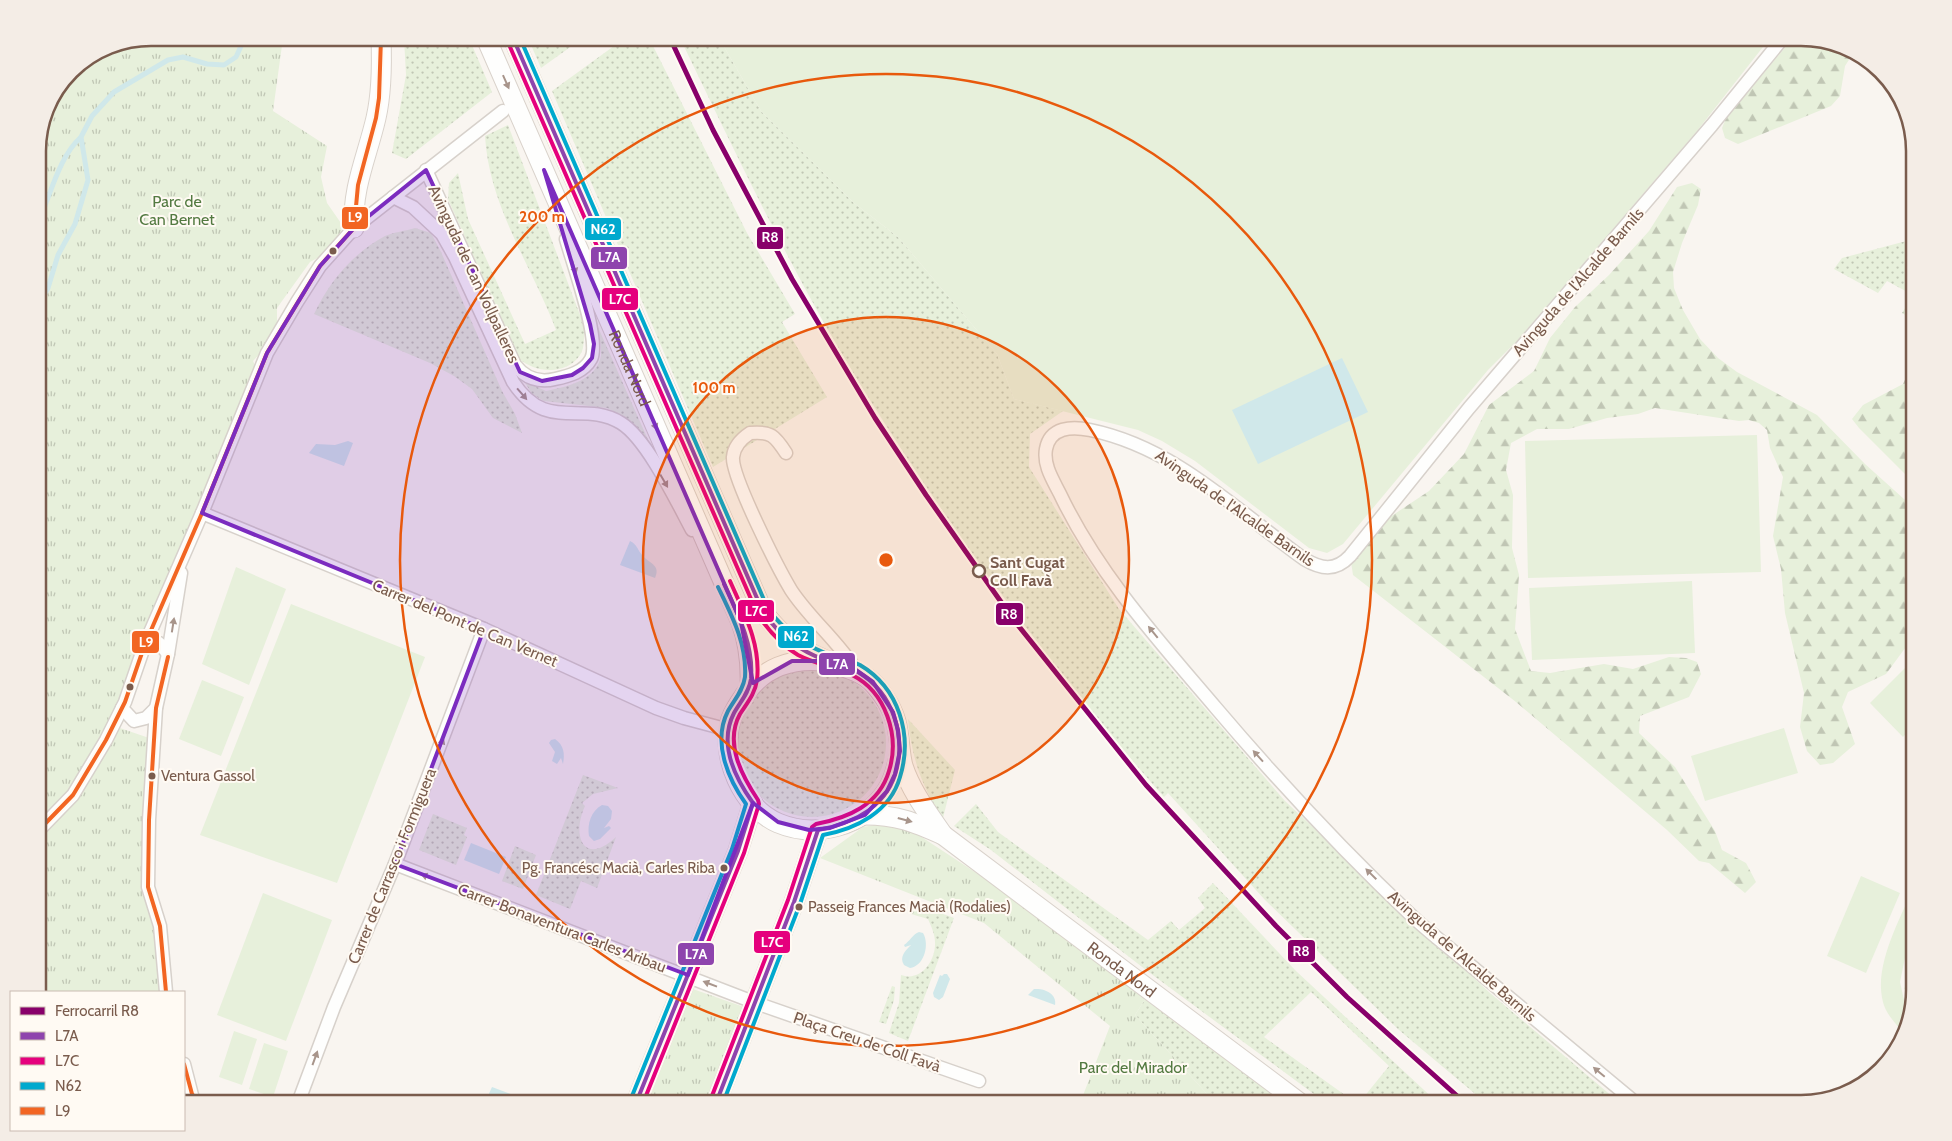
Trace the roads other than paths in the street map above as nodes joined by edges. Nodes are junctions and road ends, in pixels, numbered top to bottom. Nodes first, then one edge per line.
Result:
1 (381, 46) edge
2 (490, 46) edge
3 (515, 46) edge
4 (1776, 46) edge
5 (503, 111) dead end
6 (426, 170) junction
7 (544, 170) junction
8 (393, 197) junction
9 (354, 228) junction
10 (786, 453) dead end
11 (202, 513) junction
12 (185, 553) junction
13 (726, 589) junction
14 (484, 629) junction
15 (145, 644) junction
16 (168, 654) junction
17 (826, 661) junction
18 (856, 670) junction
19 (750, 687) junction
20 (122, 708) junction
21 (156, 708) junction
22 (146, 718) junction
23 (729, 730) junction
24 (154, 750) junction
25 (900, 751) junction
26 (753, 803) junction
27 (865, 815) junction
28 (46, 823) edge
29 (818, 830) junction
30 (943, 834) junction
31 (396, 864) junction
32 (688, 975) junction
33 (166, 991) edge
34 (756, 1003) junction
35 (185, 1067) edge
36 (979, 1080) dead end
37 (193, 1095) edge
38 (301, 1095) edge
39 (640, 1095) edge
40 (720, 1095) edge
41 (1288, 1095) edge
42 (1625, 1095) edge

1 - 9 main road
2 -> 7 main road, Ronda Nord
3 - 17 main road, Ronda Nord
42 -> 4 street, Avinguda de l'Alcalde Barnils
5 - 6 street
7 -> 6 street, Avinguda de Can Vollpalleres
6 - 8 street
7 -> 13 main road, Ronda Nord
8 - 9 street
8 -> 13 street, Ronda Nord
9 - 11 street
10 - 18 street
11 - 12 street
11 - 14 street, Carrer del Pont de Can Vernet
12 - 15 street
16 -> 12 street
13 - 19 main road, Ronda Nord
14 - 23 street, Carrer del Pont de Can Vernet
31 -> 14 street, Carrer de Carrasco i Formiguera
15 - 16 street
15 - 20 street
16 - 21 street
17 - 18 main road, Ronda Nord
17 - 19 main road, Ronda Nord
18 - 25 main road, Ronda Nord
19 - 23 main road, Ronda Nord
20 - 22 street
20 - 28 street
21 - 22 street
21 - 24 street
22 - 24 street
23 - 26 main road, Ronda Nord
24 - 33 street
25 - 27 main road, Ronda Nord
25 - 30 main road, Ronda Nord
26 - 29 main road, Ronda Nord
26 - 32 main road
27 - 29 main road, Ronda Nord
27 -> 30 main road, Ronda Nord
29 - 34 main road
30 - 41 main road, Ronda Nord
32 -> 31 street, Carrer Bonaventura Carles Aribau
38 -> 31 street, Carrer de Carrasco i Formiguera
34 -> 32 street, Carrer Bonaventura Carles Aribau
32 - 39 main road
34 - 36 street, Plaça Creu de Coll Favà
34 - 40 main road
35 - 37 street

